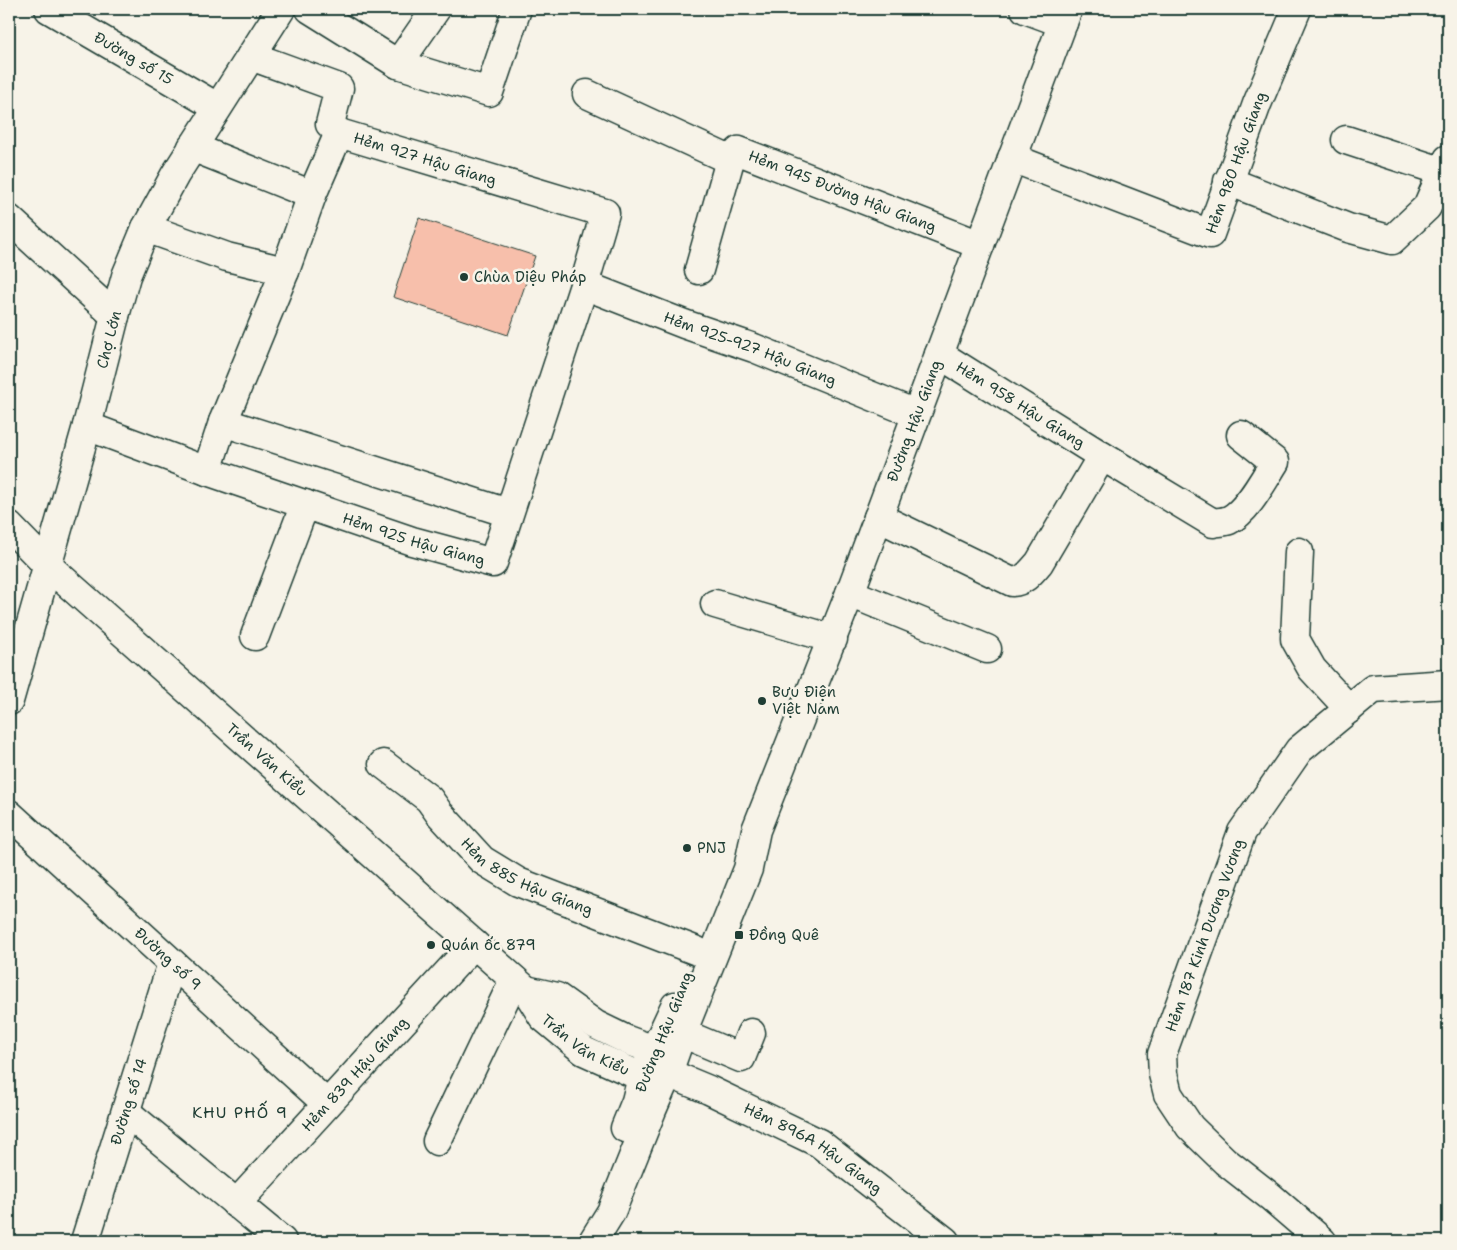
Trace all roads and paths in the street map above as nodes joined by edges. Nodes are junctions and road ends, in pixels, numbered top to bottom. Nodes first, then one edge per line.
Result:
1 (49, 9) edge
2 (281, 9) edge
3 (310, 9) edge
4 (436, 9) edge
5 (517, 9) edge
6 (1024, 9) edge
7 (1297, 9) edge
8 (1066, 16) edge
9 (251, 56) junction
10 (398, 64) junction
11 (587, 94) dead end
12 (217, 107) junction
13 (339, 133) junction
14 (1346, 140) dead end
15 (192, 147) junction
16 (1012, 158) junction
17 (730, 160) junction
18 (1446, 166) edge
19 (1228, 181) junction
20 (312, 195) junction
21 (9, 219) edge
22 (146, 228) junction
23 (980, 245) junction
24 (699, 270) dead end
25 (285, 271) junction
26 (584, 285) junction
27 (115, 316) junction
28 (939, 354) junction
29 (916, 414) junction
30 (223, 422) junction
31 (87, 426) junction
32 (1241, 435) dead end
33 (1102, 456) junction
34 (207, 471) junction
35 (305, 504) junction
36 (508, 514) junction
37 (878, 517) junction
38 (9, 526) edge
39 (1299, 552) dead end
40 (48, 566) junction
41 (850, 593) junction
42 (715, 604) dead end
43 (254, 636) dead end
44 (833, 639) junction
45 (987, 649) dead end
46 (1448, 684) edge
47 (9, 701) edge
48 (1349, 708) junction
49 (383, 764) dead end
50 (9, 814) edge
51 (756, 830) junction
52 (474, 944) junction
53 (697, 951) junction
54 (172, 963) junction
55 (520, 985) junction
56 (682, 1033) junction
57 (751, 1033) dead end
58 (654, 1050) junction
59 (655, 1075) junction
60 (327, 1104) junction
61 (126, 1112) junction
62 (437, 1141) dead end
63 (236, 1204) junction
64 (85, 1241) edge
65 (282, 1241) edge
66 (593, 1241) edge
67 (945, 1241) edge
68 (1322, 1241) edge

1 - 12 street, Đường số 15
2 - 9 street, Chợ Lớn
3 - 10 street
4 - 10 street
5 - 10 street
6 - 8 street
7 - 19 street, Hẻm 980 Hậu Giang
8 - 16 street, Đường Hậu Giang
9 - 12 street, Chợ Lớn
9 - 13 street
11 - 17 street
12 - 15 street, Chợ Lớn
13 - 20 street, Hẻm 927 Hậu Giang
13 - 26 street, Hẻm 927 Hậu Giang
14 - 18 street
15 - 20 street
15 - 22 street, Chợ Lớn
16 - 19 street, Hẻm 980 Hậu Giang
16 - 23 street, Đường Hậu Giang
17 - 23 street, Hẻm 945 Đường Hậu Giang
17 - 24 street, Hẻm 945 Đường Hậu Giang
18 - 19 street
20 - 25 street, Hẻm 927 Hậu Giang
21 - 27 street
22 - 25 street
22 - 27 street, Chợ Lớn
23 - 28 street, Đường Hậu Giang
25 - 30 street, Hẻm 927 Hậu Giang
26 - 29 street, Hẻm 925-927 Hậu Giang
26 - 36 street, Hẻm 925 Hậu Giang
27 - 31 street, Chợ Lớn
28 - 29 street, Đường Hậu Giang
28 - 33 street, Hẻm 958 Hậu Giang
29 - 37 street, Đường Hậu Giang
30 - 34 street, Hẻm 927 Hậu Giang
30 - 36 street
31 - 34 street, Hẻm 925 Hậu Giang
31 - 40 street, Chợ Lớn
32 - 33 street, Hẻm 958 Hậu Giang
33 - 37 street, Hẻm 958 Hậu Giang
34 - 35 street, Hẻm 925 Hậu Giang
35 - 36 street, Hẻm 925 Hậu Giang
35 - 43 street
37 - 41 street, Đường Hậu Giang
38 - 40 street, Trần Văn Kiểu
39 - 48 street
40 - 47 street, Chợ Lớn
40 - 52 street, Trần Văn Kiểu
41 - 44 street, Đường Hậu Giang
41 - 45 street
42 - 44 street
44 - 51 street, Đường Hậu Giang
46 - 48 street, Hẻm 187 Kinh Dương Vương
48 - 68 street, Hẻm 187 Kinh Dương Vương
49 - 53 street, Hẻm 885 Hậu Giang
50 - 54 street, Đường số 9
51 - 53 street, Đường Hậu Giang
51 - 56 street, Đường Hậu Giang
52 - 55 street, Trần Văn Kiểu
52 - 60 street, Hẻm 839 Hậu Giang
53 - 58 street, Đường Hậu Giang
54 - 60 street, Đường số 9
54 - 61 street, Đường số 14
55 - 58 street, Trần Văn Kiểu
55 - 59 street, Trần Văn Kiểu
55 - 62 street
56 - 57 street
56 - 59 street, Đường Hậu Giang
58 - 59 street, Đường Hậu Giang
59 - 66 street, Đường Hậu Giang
59 - 67 street, Hẻm 896A Hậu Giang
60 - 63 street, Hẻm 839 Hậu Giang
61 - 63 street
61 - 64 street, Đường số 14
63 - 65 street

